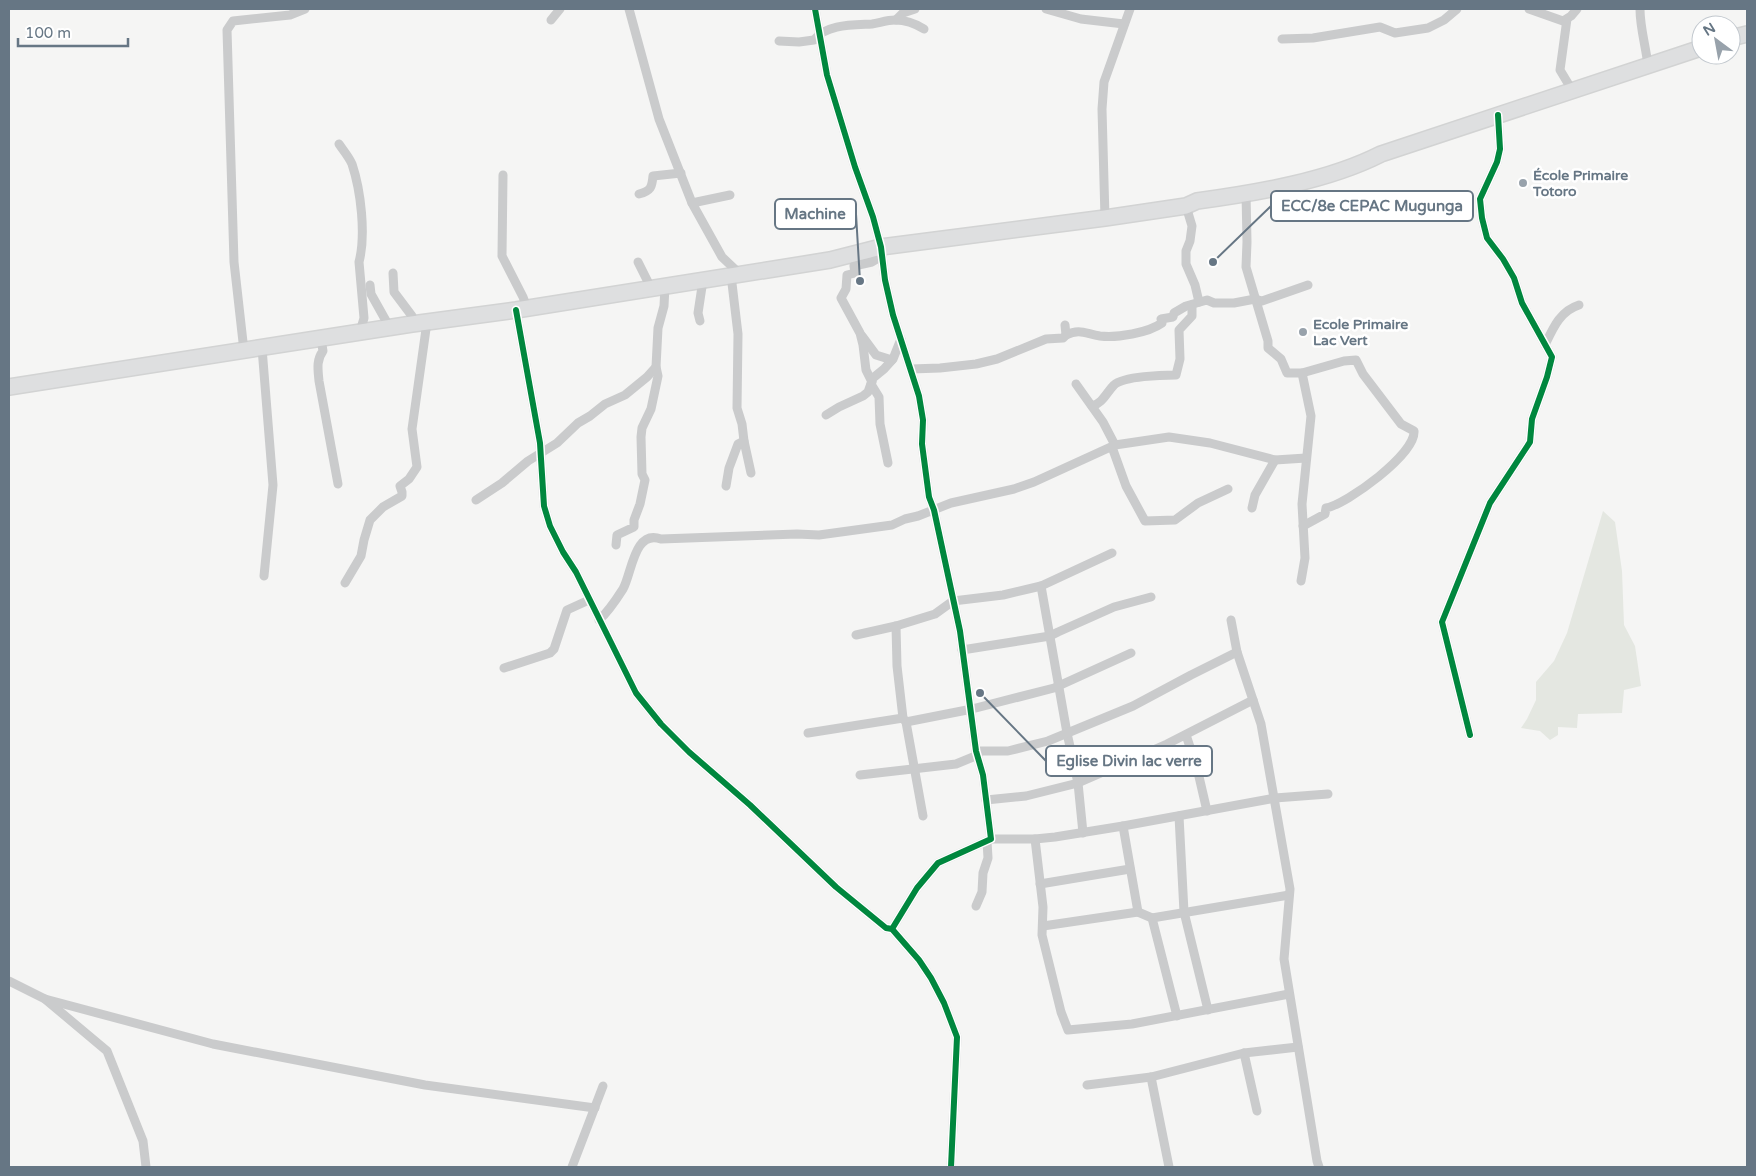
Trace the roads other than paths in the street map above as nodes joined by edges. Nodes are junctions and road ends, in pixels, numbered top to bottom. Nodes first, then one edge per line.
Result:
1 (305, 9) edge
2 (560, 9) edge
3 (629, 9) edge
4 (815, 9) edge
5 (916, 9) edge
6 (1046, 9) edge
7 (1130, 9) edge
8 (1458, 9) edge
9 (1529, 9) edge
10 (1577, 9) edge
11 (1640, 9) edge
12 (1567, 19) junction
13 (551, 20) dead end
14 (896, 20) junction
15 (1124, 24) junction
16 (924, 29) dead end
17 (819, 33) junction
18 (1282, 39) dead end
19 (779, 41) dead end
20 (1691, 51) edge
21 (1648, 66) junction
22 (1572, 90) junction
23 (1498, 115) junction
24 (340, 144) dead end
25 (681, 173) junction
26 (503, 175) dead end
27 (1246, 193) junction
28 (639, 194) dead end
29 (730, 195) dead end
30 (692, 203) junction
31 (1186, 206) junction
32 (1105, 218) junction
33 (882, 251) junction
34 (638, 262) dead end
35 (394, 273) dead end
36 (736, 275) junction
37 (703, 280) junction
38 (370, 285) dead end
39 (1308, 285) dead end
40 (658, 287) junction
41 (1255, 299) junction
42 (1196, 303) junction
43 (1579, 305) dead end
44 (522, 309) junction
45 (700, 321) dead end
46 (419, 323) junction
47 (1065, 325) dead end
48 (390, 328) junction
49 (360, 332) junction
50 (860, 334) junction
51 (1066, 335) junction
52 (321, 339) junction
53 (901, 339) junction
54 (1545, 345) junction
55 (262, 348) junction
56 (244, 351) junction
57 (892, 360) junction
58 (656, 367) junction
59 (911, 368) junction
60 (1302, 373) junction
61 (872, 383) junction
62 (1076, 384) dead end
63 (9, 387) edge
64 (1092, 406) junction
65 (826, 415) dead end
66 (744, 441) junction
67 (1113, 446) junction
68 (541, 453) junction
69 (1306, 458) junction
70 (1275, 460) junction
71 (888, 462) dead end
72 (751, 473) dead end
73 (338, 484) dead end
74 (726, 486) dead end
75 (1228, 489) dead end
76 (476, 500) dead end
77 (1252, 508) dead end
78 (934, 510) junction
79 (1303, 526) junction
80 (616, 545) dead end
81 (1112, 553) dead end
82 (264, 576) dead end
83 (1301, 581) dead end
84 (345, 583) dead end
85 (1041, 586) junction
86 (1151, 597) dead end
87 (589, 600) junction
88 (953, 601) junction
89 (599, 620) junction
90 (1231, 620) dead end
91 (896, 626) junction
92 (856, 635) dead end
93 (1050, 636) junction
94 (962, 650) junction
95 (1237, 652) junction
96 (1131, 653) dead end
97 (504, 668) dead end
98 (1059, 685) junction
99 (1254, 700) junction
100 (972, 709) junction
101 (905, 720) junction
102 (808, 733) dead end
103 (1067, 733) junction
104 (1186, 734) junction
105 (1470, 735) dead end
106 (977, 753) junction
107 (914, 769) junction
108 (860, 775) dead end
109 (1078, 784) junction
110 (1328, 794) dead end
111 (1275, 798) junction
112 (986, 800) junction
113 (1207, 811) junction
114 (923, 816) dead end
115 (1180, 816) junction
116 (1123, 826) junction
117 (1083, 832) junction
118 (1035, 839) junction
119 (989, 840) junction
120 (1130, 869) junction
121 (1040, 884) junction
122 (1289, 895) junction
123 (976, 906) dead end
124 (1138, 912) junction
125 (1184, 912) junction
126 (1152, 918) junction
127 (1043, 926) junction
128 (892, 930) junction
129 (9, 981) edge
130 (1289, 994) junction
131 (45, 999) junction
132 (1208, 1010) junction
133 (1177, 1016) junction
134 (1298, 1047) junction
135 (1244, 1053) junction
136 (1151, 1076) junction
137 (1087, 1084) dead end
138 (603, 1086) dead end
139 (595, 1108) junction
140 (1257, 1112) dead end
141 (146, 1167) edge
142 (572, 1167) edge
143 (951, 1167) edge
144 (1170, 1167) edge
145 (1319, 1167) edge

1 - 56 street
2 - 13 street
3 - 25 street
4 - 17 street
5 - 14 street
6 - 15 street
7 - 15 street
8 - 18 street
9 - 12 street
10 - 12 street
11 - 21 street
12 - 22 street
14 - 16 street
14 - 17 street
15 - 32 street
17 - 19 street
17 - 33 street
20 - 21 highway
21 - 22 highway
22 - 23 highway
23 - 27 highway
23 - 54 street
24 - 49 street
25 - 28 street
25 - 30 street
26 - 44 street
27 - 31 highway
27 - 41 street
29 - 30 street
30 - 36 street
31 - 32 highway
31 - 42 street
32 - 33 highway
33 - 36 highway
33 - 50 street
33 - 53 street
34 - 40 street
35 - 46 street
36 - 37 highway
36 - 66 street
37 - 40 highway
37 - 45 street
38 - 48 street
39 - 41 street
40 - 44 highway
40 - 58 street
41 - 42 street
41 - 60 street
42 - 51 street
42 - 64 street
43 - 54 street
44 - 46 highway
44 - 68 street
46 - 48 highway
46 - 84 street
47 - 51 street
48 - 49 highway
49 - 52 highway
50 - 57 street
50 - 61 street
51 - 59 street
52 - 55 highway
52 - 73 street
53 - 57 street
53 - 59 street
54 - 105 street
55 - 56 highway
55 - 82 street
56 - 63 highway
57 - 61 street
58 - 68 street
58 - 80 street
59 - 78 street
60 - 69 street
60 - 79 street
61 - 65 street
61 - 71 street
62 - 64 street
64 - 67 street
66 - 72 street
66 - 74 street
67 - 70 street
67 - 75 street
67 - 78 street
68 - 76 street
68 - 87 street
69 - 70 street
69 - 79 street
70 - 77 street
78 - 88 street
78 - 89 street
79 - 83 street
81 - 85 street
85 - 88 street
85 - 93 street
86 - 93 street
87 - 89 street
87 - 97 street
88 - 91 street
88 - 94 street
89 - 128 street
90 - 95 street
91 - 92 street
91 - 101 street
93 - 94 street
93 - 98 street
94 - 100 street
95 - 99 street
95 - 103 street
96 - 98 street
98 - 100 street
98 - 103 street
99 - 104 street
99 - 111 street
100 - 101 street
100 - 106 street
101 - 102 street
101 - 107 street
103 - 106 street
103 - 109 street
104 - 109 street
104 - 113 street
106 - 107 street
106 - 112 street
107 - 108 street
107 - 114 street
109 - 112 street
109 - 117 street
110 - 111 street
111 - 113 street
111 - 122 street
112 - 119 street
113 - 115 street
115 - 116 street
115 - 125 street
116 - 117 street
116 - 120 street
117 - 118 street
118 - 119 street
118 - 121 street
119 - 123 street
119 - 128 street
120 - 121 street
120 - 124 street
121 - 127 street
122 - 125 street
122 - 130 street
124 - 126 street
124 - 127 street
125 - 126 street
125 - 132 street
126 - 133 street
127 - 133 street
128 - 143 street
129 - 131 street
130 - 132 street
130 - 134 street
131 - 139 street
131 - 141 street
132 - 133 street
134 - 135 street
134 - 145 street
135 - 136 street
135 - 140 street
136 - 137 street
136 - 144 street
138 - 139 street
139 - 142 street

